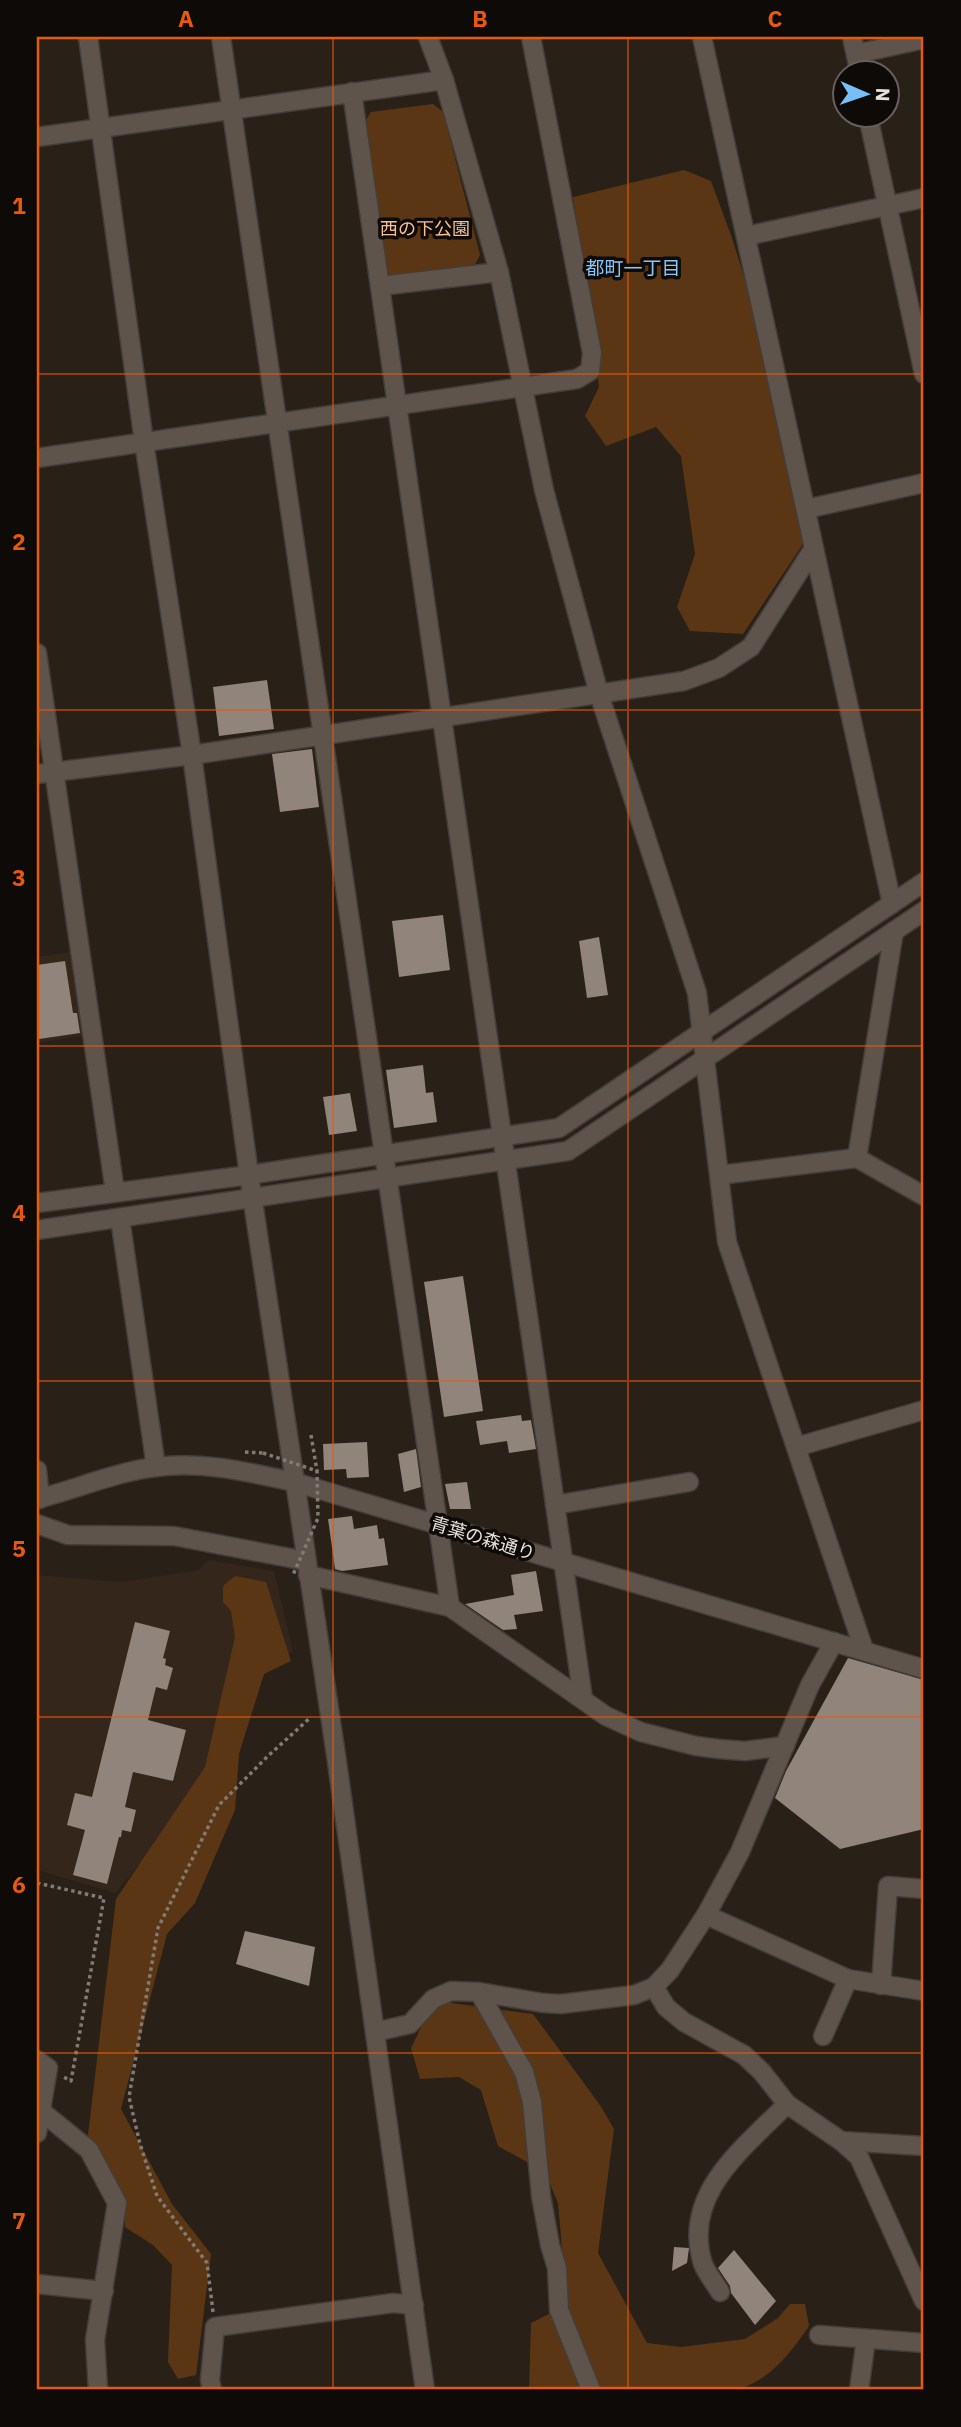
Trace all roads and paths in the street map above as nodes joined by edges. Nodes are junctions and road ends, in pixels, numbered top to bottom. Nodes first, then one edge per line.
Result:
1 (88, 37) edge
2 (221, 37) edge
3 (428, 37) edge
4 (531, 37) edge
5 (702, 37) edge
6 (924, 40) edge
7 (854, 46) edge
8 (444, 80) junction
9 (352, 92) junction
10 (231, 109) junction
11 (101, 128) junction
12 (872, 130) edge
13 (37, 137) edge
14 (924, 198) edge
15 (887, 204) junction
16 (746, 236) junction
17 (499, 272) junction
18 (380, 286) junction
19 (924, 374) edge
20 (523, 387) junction
21 (397, 405) junction
22 (277, 423) junction
23 (144, 442) junction
24 (37, 458) edge
25 (924, 483) edge
26 (806, 509) junction
27 (814, 548) junction
28 (37, 653) edge
29 (599, 694) junction
30 (441, 716) junction
31 (322, 733) junction
32 (192, 755) junction
33 (45, 773) edge
34 (924, 883) edge
35 (892, 904) junction
36 (924, 911) edge
37 (894, 931) junction
38 (702, 1032) junction
39 (706, 1058) junction
40 (502, 1136) junction
41 (384, 1154) junction
42 (857, 1158) junction
43 (505, 1160) junction
44 (249, 1175) junction
45 (720, 1175) junction
46 (387, 1177) junction
47 (115, 1192) junction
48 (924, 1196) edge
49 (252, 1199) junction
50 (37, 1203) edge
51 (120, 1218) junction
52 (37, 1230) edge
53 (924, 1410) edge
54 (311, 1435) dead end
55 (796, 1447) junction
56 (263, 1452) dead end
57 (156, 1467) junction
58 (37, 1470) edge
59 (317, 1471) junction
60 (294, 1482) junction
61 (689, 1482) dead end
62 (39, 1499) edge
63 (555, 1505) junction
64 (37, 1524) edge
65 (438, 1524) junction
66 (563, 1562) junction
67 (302, 1570) junction
68 (450, 1607) junction
69 (834, 1642) junction
70 (864, 1650) junction
71 (924, 1669) edge
72 (583, 1699) junction
73 (329, 1708) junction
74 (785, 1746) junction
75 (37, 1883) edge
76 (924, 1889) edge
77 (706, 1915) junction
78 (848, 1979) junction
79 (881, 1985) junction
80 (654, 1987) junction
81 (924, 1991) edge
82 (479, 1992) junction
83 (375, 2032) junction
84 (823, 2036) dead end
85 (43, 2064) edge
86 (787, 2104) junction
87 (41, 2111) junction
88 (37, 2133) edge
89 (841, 2141) junction
90 (924, 2146) edge
91 (37, 2284) edge
92 (104, 2291) junction
93 (720, 2292) dead end
94 (924, 2301) edge
95 (414, 2305) junction
96 (215, 2328) junction
97 (819, 2335) dead end
98 (866, 2339) junction
99 (924, 2343) edge
100 (98, 2390) edge
101 (212, 2390) edge
102 (425, 2390) edge
103 (591, 2390) edge
104 (859, 2390) edge

1 - 11 street
2 - 10 street
3 - 8 street
4 - 20 street
5 - 16 street
6 - 7 street
8 - 9 street
8 - 17 street
9 - 10 street
9 - 18 street
10 - 11 street
10 - 22 street
11 - 13 street
11 - 23 street
12 - 15 street
14 - 15 street
15 - 16 street
15 - 19 street
16 - 26 street
17 - 18 street
17 - 20 street
18 - 21 street
20 - 21 street
20 - 29 street
21 - 22 street
21 - 30 street
22 - 23 street
22 - 31 street
23 - 24 street
23 - 32 street
25 - 26 street
26 - 27 street
27 - 29 street
27 - 35 street
28 - 33 street
29 - 30 street
29 - 38 street
30 - 31 street
30 - 40 street
31 - 32 street
31 - 41 street
32 - 33 street
32 - 44 street
33 - 47 street
34 - 35 street
35 - 38 street
36 - 37 street
37 - 39 street
37 - 42 street
38 - 39 street
38 - 40 street
39 - 43 street
39 - 45 street
40 - 41 street
40 - 43 street
41 - 44 street
41 - 46 street
42 - 45 street
42 - 48 street
43 - 46 street
43 - 63 street
44 - 47 street
44 - 49 street
45 - 55 street
46 - 49 street
46 - 65 street
47 - 50 street
49 - 51 street
49 - 60 street
51 - 52 street
51 - 57 street
53 - 55 street
54 - 59 path
55 - 70 street
56 - 59 path, bridge
57 - 60 street, 青葉の森通り
57 - 62 street, 青葉の森通り
58 - 62 street
59 - 67 path, bridge
60 - 65 street, 青葉の森通り
60 - 67 street
61 - 63 street
63 - 66 street
64 - 67 street
65 - 66 street, 青葉の森通り
65 - 68 street
66 - 69 street, 青葉の森通り
66 - 72 street
67 - 68 street
67 - 73 street
68 - 72 street
69 - 70 street, 青葉の森通り
69 - 74 street
70 - 71 street, 青葉の森通り
72 - 74 street
73 - 83 street
73 - 96 path
74 - 77 street
75 - 85 path
76 - 79 street
77 - 78 street
77 - 80 street
78 - 79 street
78 - 84 street
79 - 81 street
80 - 82 street
80 - 86 street
82 - 83 street
82 - 103 street
83 - 95 street
85 - 87 street
86 - 89 street
86 - 93 street
87 - 88 street
87 - 92 street
89 - 90 street
89 - 94 street
91 - 92 street
92 - 100 street
95 - 96 street
95 - 102 street
96 - 101 street
97 - 98 street
98 - 99 street
98 - 104 street

